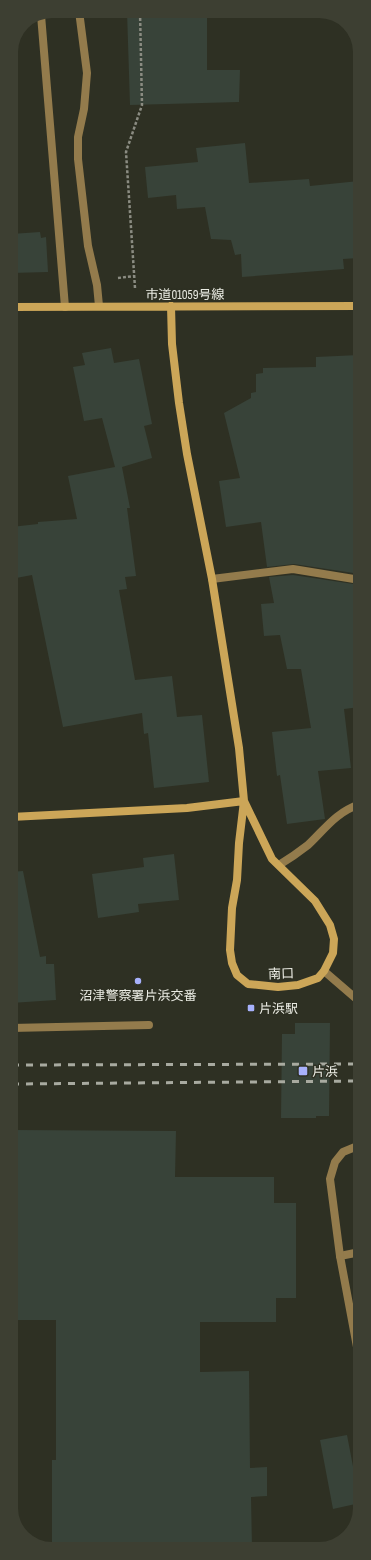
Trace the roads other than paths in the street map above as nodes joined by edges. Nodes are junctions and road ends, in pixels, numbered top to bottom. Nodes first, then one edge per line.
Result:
1 (81, 18) edge
2 (41, 20) edge
3 (99, 306) junction
4 (171, 306) junction
5 (353, 306) edge
6 (18, 307) edge
7 (64, 307) junction
8 (212, 579) junction
9 (353, 579) edge
10 (244, 801) junction
11 (353, 806) edge
12 (18, 817) edge
13 (279, 865) junction
14 (324, 971) junction
15 (353, 996) edge
16 (149, 1025) dead end
17 (18, 1028) edge
18 (353, 1148) edge
19 (353, 1253) edge
20 (340, 1256) junction
21 (353, 1326) edge

1 - 3 street
2 - 7 street
3 - 4 street, 市道01059号線
3 - 7 street, 市道01059号線
4 - 5 street, 市道01059号線
4 - 8 street
6 - 7 street, 市道01059号線
8 - 9 street
8 - 10 street
10 - 12 street
10 - 13 street
10 - 14 street, 南口
11 - 13 street
13 - 14 street
14 - 15 street
16 - 17 street
18 - 20 street
19 - 20 street
20 - 21 street

